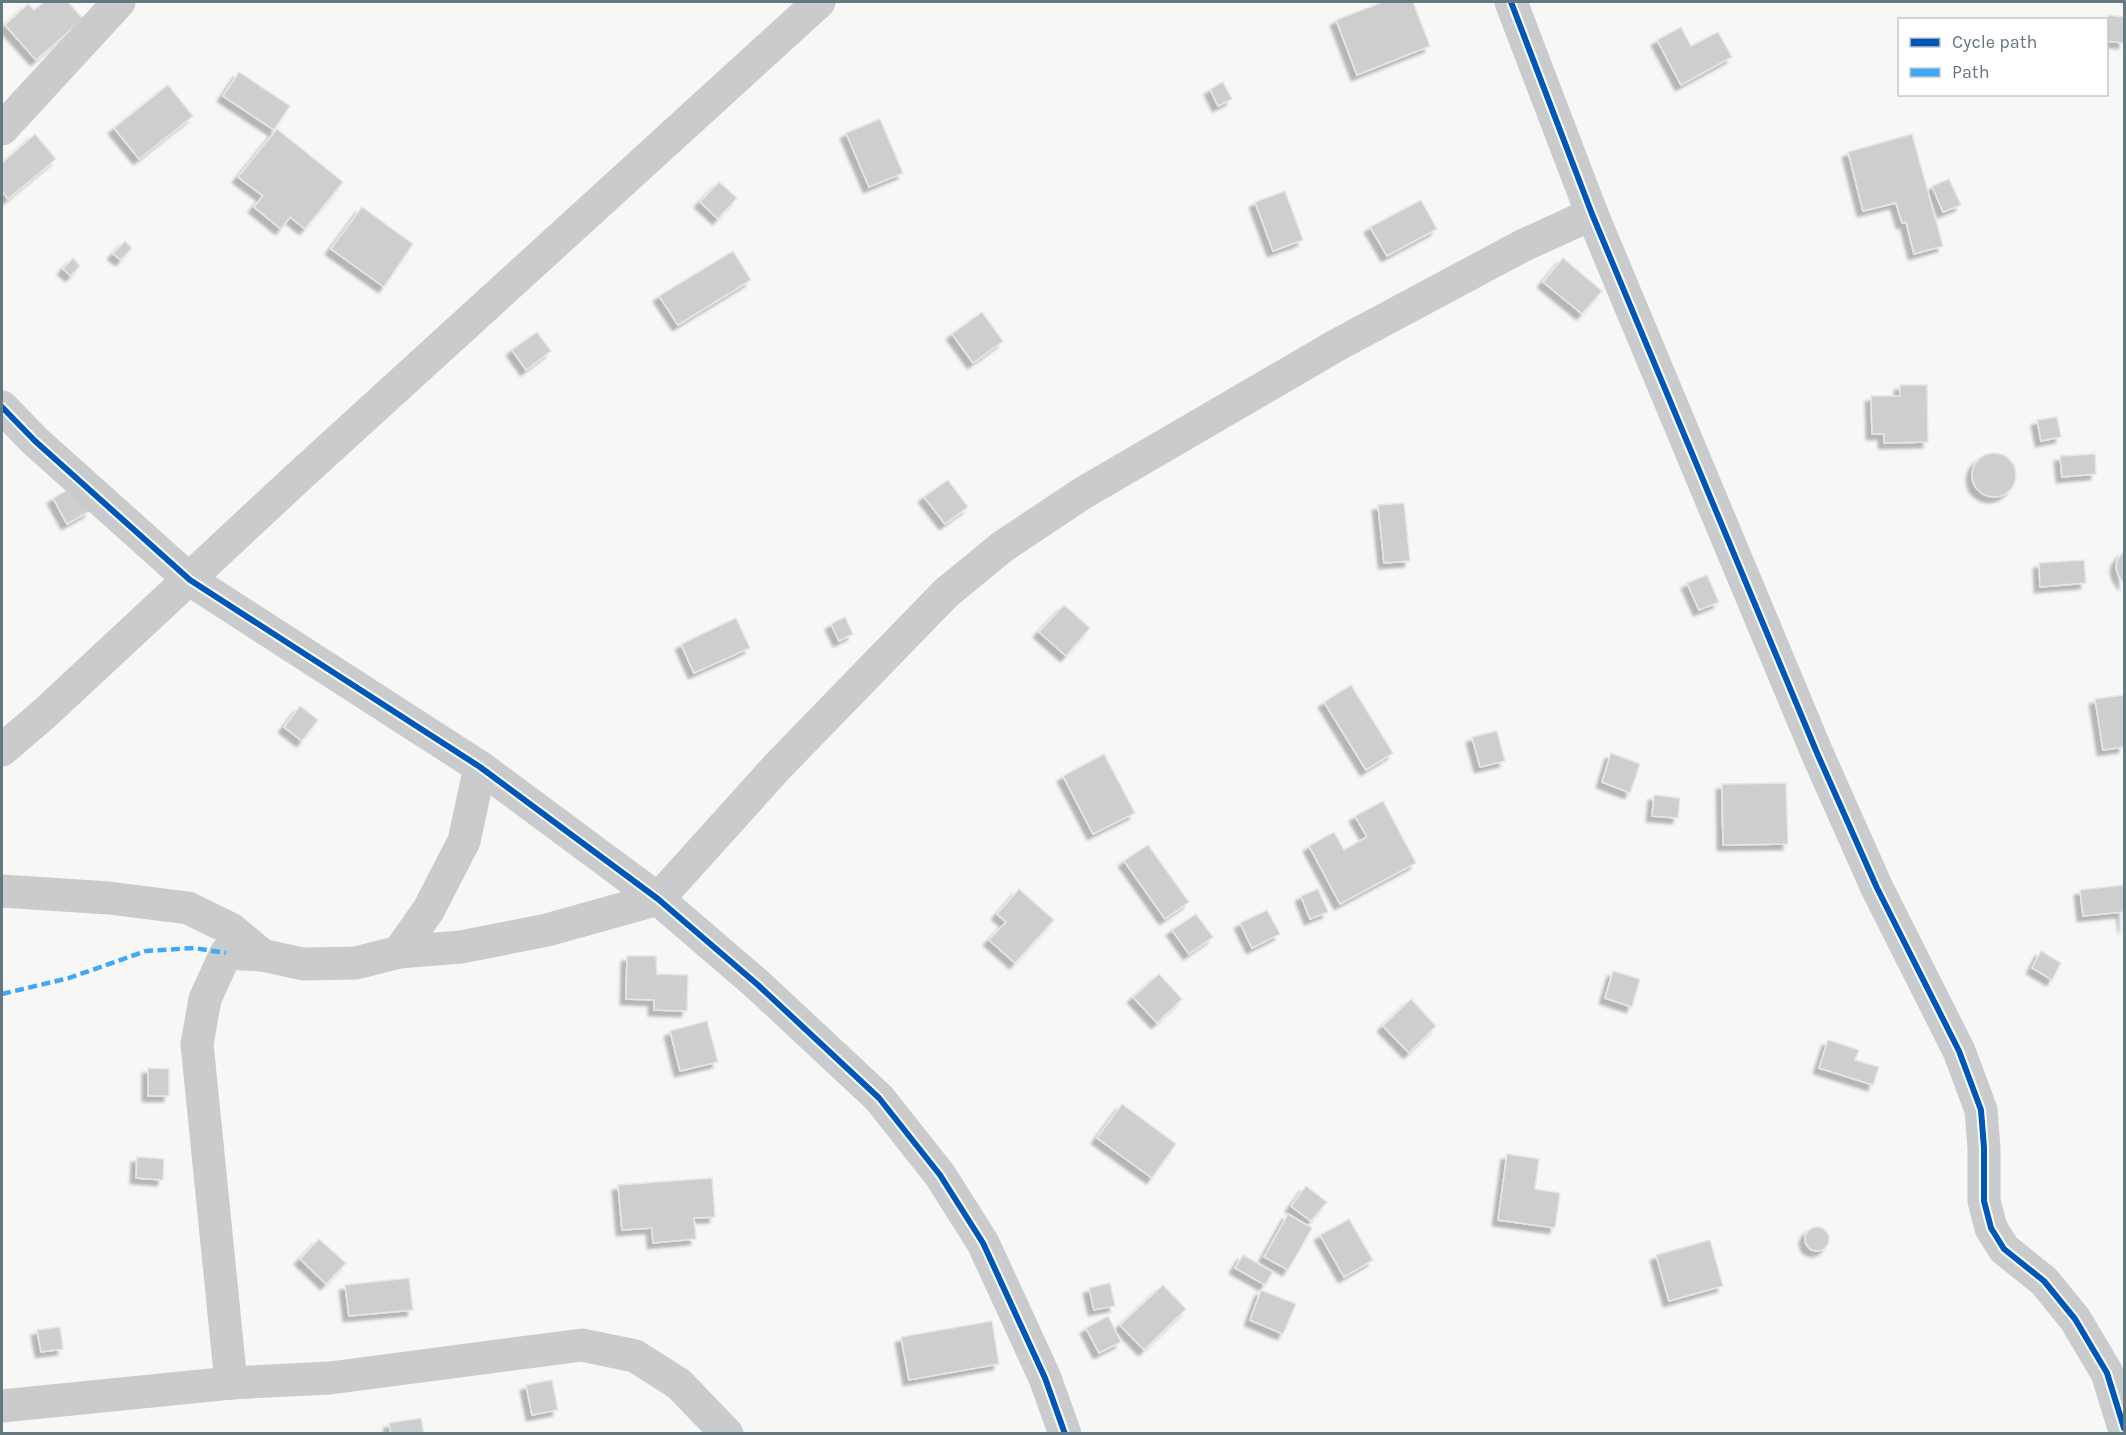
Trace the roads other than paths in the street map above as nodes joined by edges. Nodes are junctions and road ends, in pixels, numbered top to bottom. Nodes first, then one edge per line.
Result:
1 (119, 2) edge
2 (819, 2) edge
3 (1511, 2) edge
4 (2, 129) edge
5 (1592, 214) junction
6 (2, 407) edge
7 (190, 580) junction
8 (2, 750) edge
9 (480, 767) junction
10 (2, 891) edge
11 (658, 899) junction
12 (399, 952) junction
13 (262, 955) junction
14 (231, 1383) junction
15 (2, 1406) edge
16 (2124, 1428) edge
17 (727, 1434) edge
18 (1065, 1434) edge

1 - 4 street
2 - 7 street
3 - 5 street
5 - 11 street
5 - 16 street
6 - 7 street
7 - 8 street
7 - 9 street
9 - 11 street
9 - 12 street
10 - 13 street
11 - 12 street
11 - 18 street
12 - 13 street
13 - 14 street
14 - 15 street
14 - 17 street

